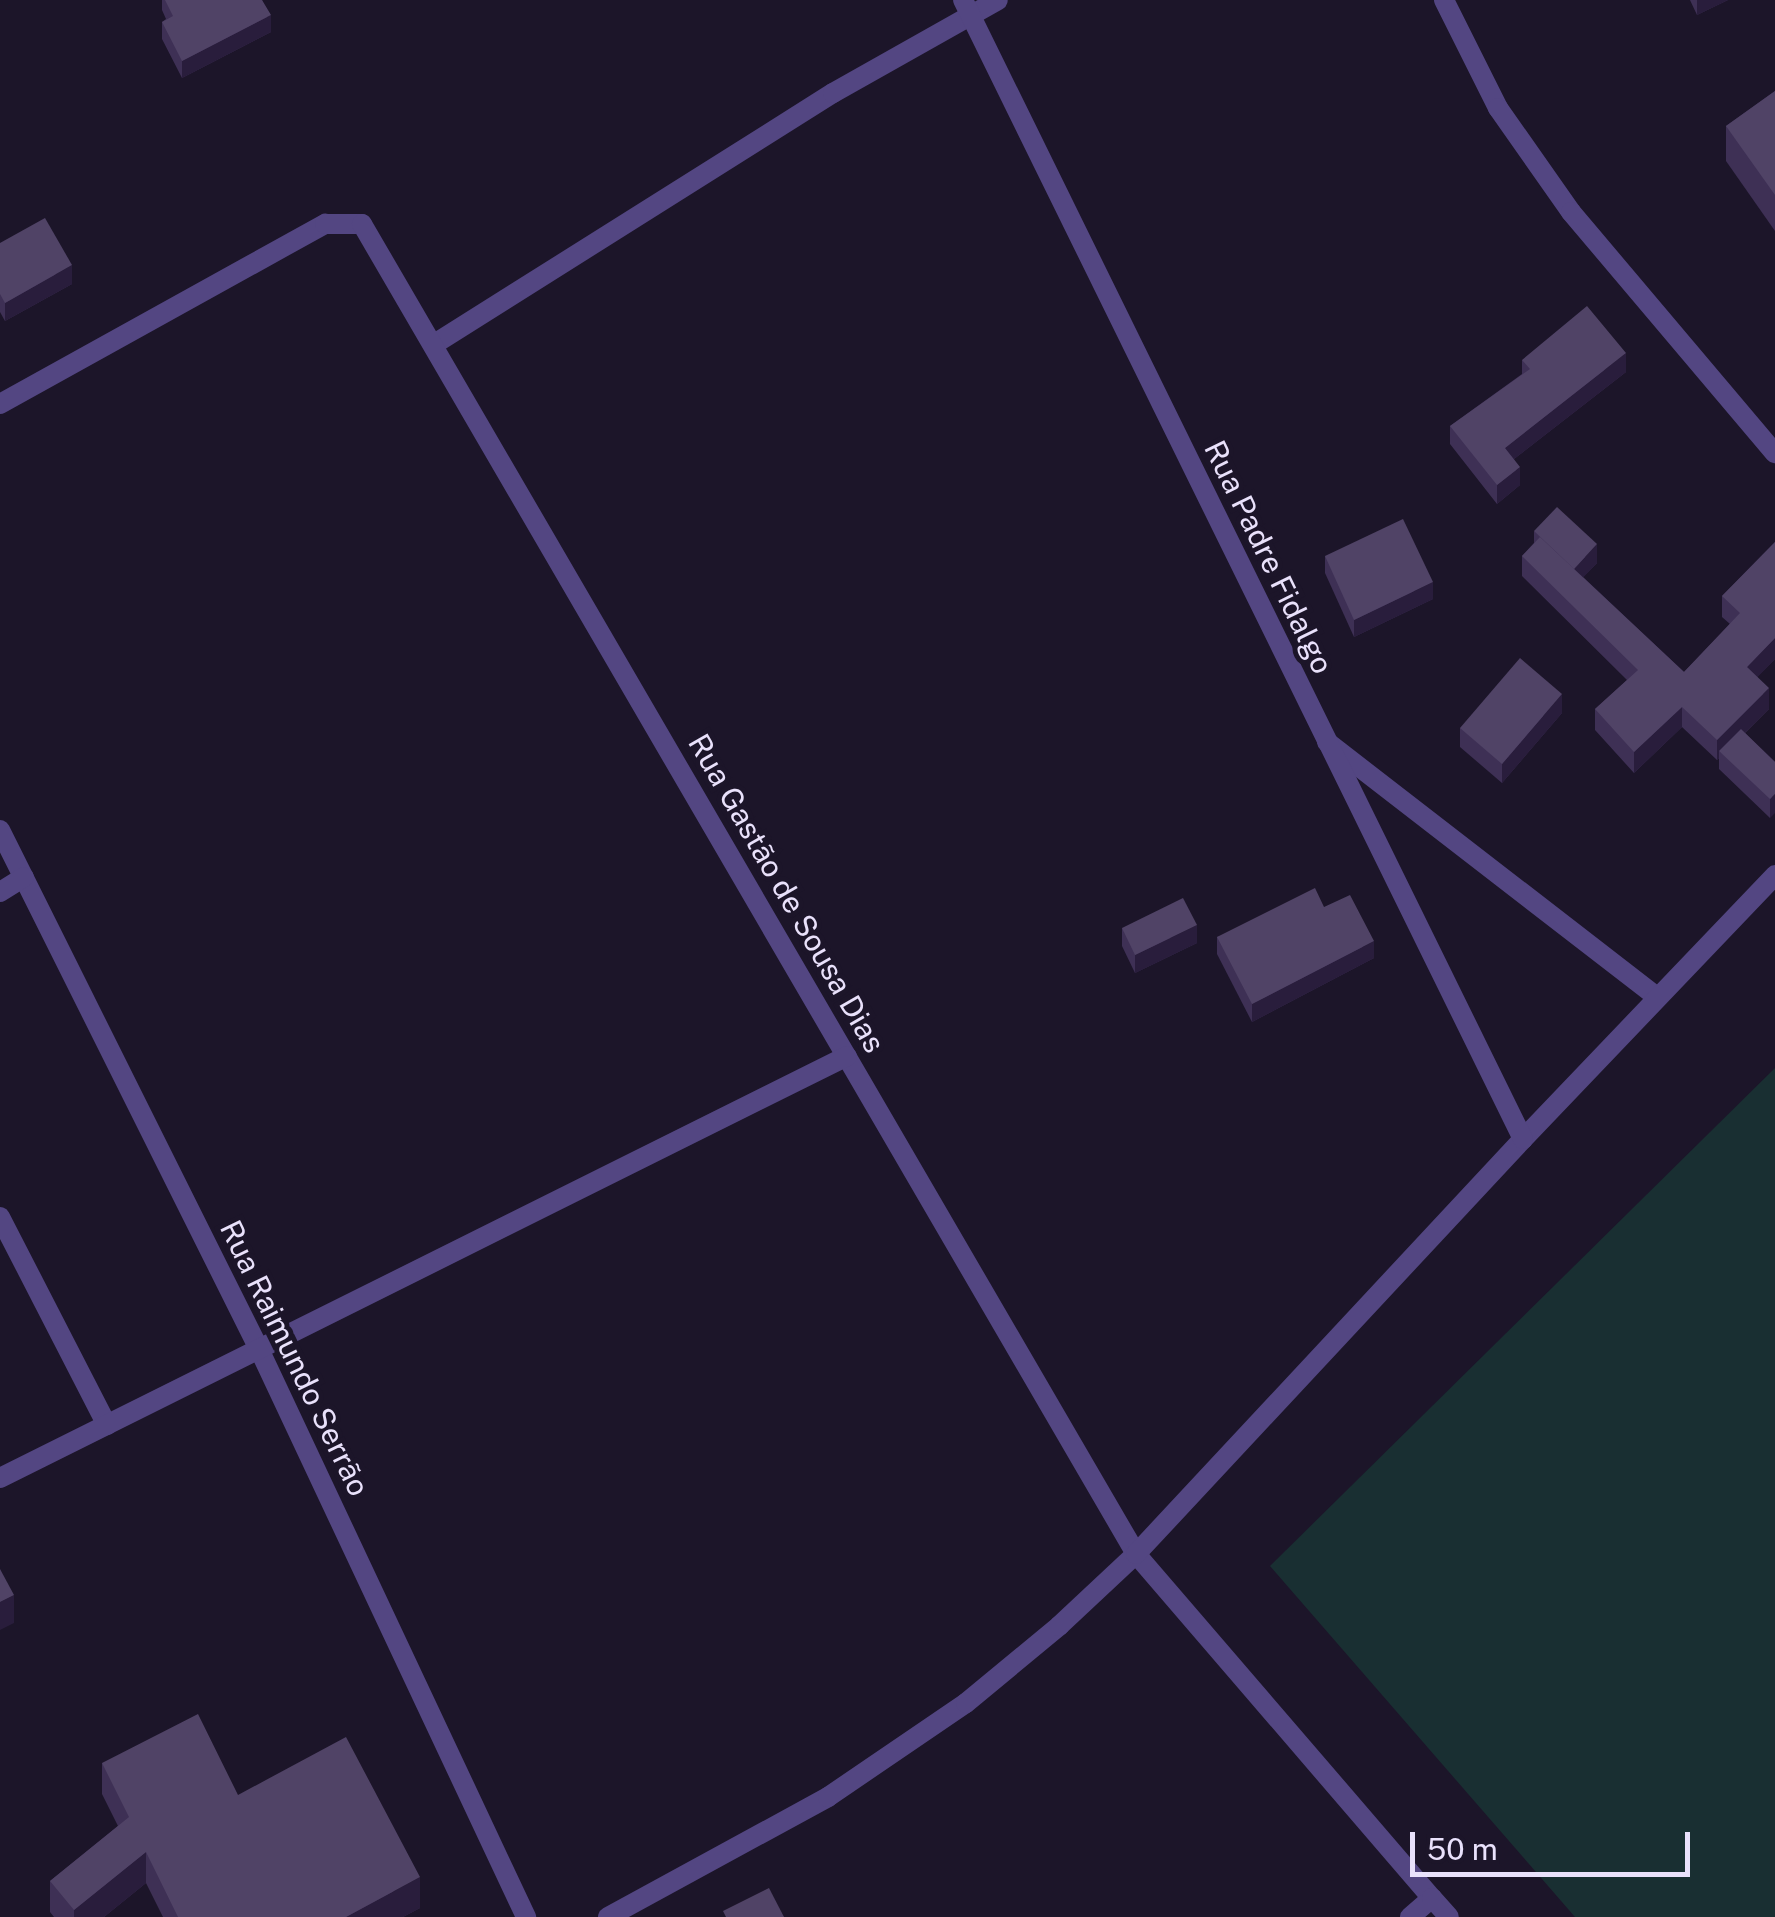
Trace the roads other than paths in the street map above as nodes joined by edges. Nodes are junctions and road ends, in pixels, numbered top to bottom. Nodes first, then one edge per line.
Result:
1 (998, 0) edge
2 (1444, 0) edge
3 (966, 7) edge
4 (436, 343) junction
5 (0, 404) edge
6 (1775, 453) edge
7 (1327, 742) junction
8 (0, 830) edge
9 (1775, 875) edge
10 (24, 878) junction
11 (0, 892) edge
12 (1656, 996) junction
13 (847, 1056) junction
14 (1523, 1139) junction
15 (0, 1217) edge
16 (259, 1349) junction
17 (106, 1425) junction
18 (0, 1478) edge
19 (1136, 1554) junction
20 (1432, 1898) junction
21 (526, 1917) edge
22 (608, 1917) edge
23 (1410, 1917) edge
24 (1448, 1917) edge

1 - 3 street
2 - 6 street
3 - 4 street
3 - 7 street, Rua Padre Fidalgo
4 - 5 street, Rua Gastão de Sousa Dias
4 - 13 street, Rua Gastão de Sousa Dias
7 - 12 street
7 - 14 street, Rua Padre Fidalgo
8 - 10 street, Rua Raimundo Serrão
9 - 12 street
10 - 11 street
10 - 16 street, Rua Raimundo Serrão
12 - 14 street
13 - 16 street
13 - 19 street, Rua Gastão de Sousa Dias
14 - 19 street
15 - 17 street
16 - 17 street
16 - 21 street, Rua Raimundo Serrão
17 - 18 street
19 - 20 street, Rua Gastão de Sousa Dias
19 - 22 street
20 - 23 street
20 - 24 street, Rua Gastão de Sousa Dias

